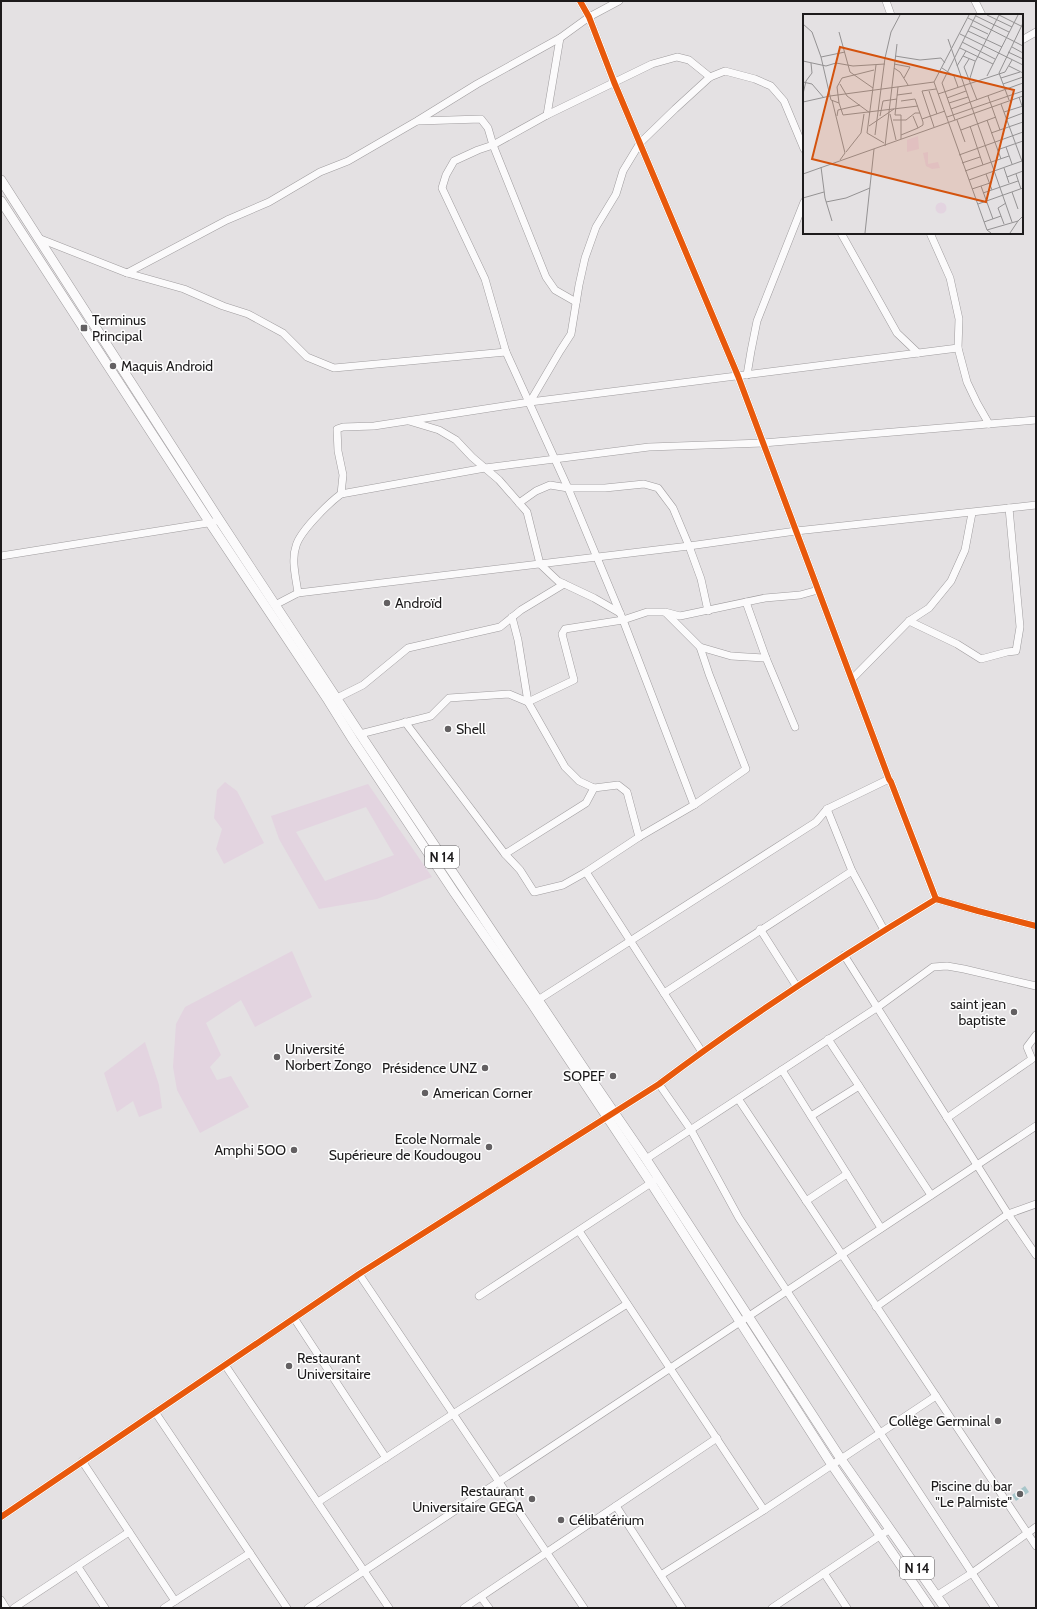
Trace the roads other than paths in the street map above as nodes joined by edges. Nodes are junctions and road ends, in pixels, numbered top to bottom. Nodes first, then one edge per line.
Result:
1 (580, 1) edge
2 (619, 1) edge
3 (886, 1) edge
4 (976, 1) edge
5 (891, 14) edge
6 (982, 14) edge
7 (589, 17) junction
8 (1036, 32) edge
9 (560, 38) junction
10 (1023, 39) edge
11 (710, 77) junction
12 (614, 82) junction
13 (547, 115) junction
14 (417, 121) junction
15 (640, 143) junction
16 (493, 145) junction
17 (803, 147) edge
18 (1, 180) edge
19 (1, 201) edge
20 (803, 205) edge
21 (842, 234) edge
22 (930, 234) edge
23 (38, 238) junction
24 (127, 273) junction
25 (576, 302) junction
26 (958, 348) junction
27 (506, 352) junction
28 (918, 353) junction
29 (747, 375) junction
30 (738, 376) junction
31 (530, 402) junction
32 (407, 420) junction
33 (1036, 420) edge
34 (989, 424) junction
35 (763, 443) junction
36 (554, 460) junction
37 (485, 468) junction
38 (568, 488) junction
39 (341, 494) junction
40 (519, 503) junction
41 (1036, 505) edge
42 (1009, 508) junction
43 (972, 512) junction
44 (220, 520) junction
45 (210, 523) junction
46 (796, 532) junction
47 (689, 546) junction
48 (1, 556) edge
49 (596, 557) junction
50 (540, 564) junction
51 (564, 584) junction
52 (818, 590) junction
53 (298, 593) junction
54 (746, 602) junction
55 (275, 604) junction
56 (708, 611) junction
57 (665, 612) junction
58 (620, 613) junction
59 (512, 617) junction
60 (623, 620) junction
61 (909, 621) junction
62 (700, 647) junction
63 (766, 658) junction
64 (852, 679) junction
65 (337, 698) junction
66 (528, 702) junction
67 (405, 722) junction
68 (795, 727) dead end
69 (360, 734) junction
70 (889, 779) junction
71 (594, 788) junction
72 (694, 805) junction
73 (827, 809) junction
74 (639, 837) junction
75 (505, 854) junction
76 (852, 871) junction
77 (586, 872) junction
78 (936, 899) junction
79 (1036, 926) edge
80 (760, 929) junction
81 (884, 930) junction
82 (631, 942) junction
83 (844, 955) junction
84 (1036, 986) edge
85 (797, 987) junction
86 (664, 993) junction
87 (538, 1000) junction
88 (878, 1007) junction
89 (1036, 1035) edge
90 (828, 1039) junction
91 (702, 1052) junction
92 (782, 1070) junction
93 (659, 1084) junction
94 (859, 1086) junction
95 (738, 1100) junction
96 (615, 1112) junction
97 (811, 1116) junction
98 (606, 1117) junction
99 (947, 1118) junction
100 (1036, 1126) edge
101 (691, 1130) junction
102 (646, 1159) junction
103 (977, 1165) junction
104 (847, 1174) junction
105 (655, 1180) junction
106 (931, 1195) junction
107 (806, 1201) junction
108 (1036, 1204) edge
109 (1008, 1214) junction
110 (881, 1228) junction
111 (579, 1231) junction
112 (842, 1254) junction
113 (1036, 1255) edge
114 (359, 1274) junction
115 (786, 1291) junction
116 (479, 1296) dead end
117 (627, 1304) junction
118 (876, 1307) junction
119 (749, 1316) junction
120 (294, 1318) junction
121 (740, 1322) junction
122 (225, 1365) junction
123 (670, 1368) junction
124 (936, 1396) junction
125 (155, 1412) junction
126 (453, 1414) junction
127 (879, 1433) junction
128 (717, 1438) junction
129 (386, 1458) junction
130 (841, 1459) junction
131 (82, 1461) junction
132 (832, 1465) junction
133 (499, 1482) junction
134 (318, 1502) junction
135 (616, 1506) junction
136 (764, 1510) junction
137 (1, 1517) edge
138 (1036, 1527) edge
139 (890, 1529) junction
140 (129, 1532) junction
141 (1028, 1533) junction
142 (881, 1535) junction
143 (1036, 1546) edge
144 (250, 1553) junction
145 (546, 1553) junction
146 (78, 1566) junction
147 (364, 1571) junction
148 (824, 1573) junction
149 (972, 1573) junction
150 (661, 1576) junction
151 (936, 1596) junction
152 (481, 1597) junction
153 (1, 1600) edge
154 (175, 1601) junction
155 (6, 1608) edge
156 (14, 1608) edge
157 (105, 1608) edge
158 (164, 1608) edge
159 (287, 1608) edge
160 (308, 1608) edge
161 (389, 1608) edge
162 (464, 1608) edge
163 (489, 1608) edge
164 (582, 1608) edge
165 (682, 1608) edge
166 (772, 1608) edge
167 (847, 1608) edge
168 (930, 1608) edge
169 (944, 1608) edge
170 (995, 1608) edge

1 - 7 street
2 - 7 street
3 - 5 street
4 - 6 street
7 - 9 street
7 - 12 street
8 - 10 street
9 - 13 street
9 - 14 street
11 - 12 street
11 - 15 street
11 - 17 street
12 - 13 street
12 - 15 street
13 - 16 street
14 - 16 street
14 - 24 street
15 - 25 street
15 - 30 street
16 - 25 street
16 - 27 street
18 - 23 main road, N 14
19 - 45 main road, N 14
20 - 29 street
21 - 28 street
22 - 26 street
23 - 24 street
23 - 44 main road, N 14
24 - 27 street
25 - 31 street
26 - 28 street
26 - 34 street
27 - 31 street
28 - 29 street
29 - 30 street
30 - 31 street
30 - 35 street
31 - 32 street
31 - 36 street
32 - 37 street
32 - 39 street
33 - 34 street
34 - 35 street
35 - 36 street
35 - 46 street
36 - 37 street
36 - 38 street
37 - 39 street
37 - 40 street
38 - 40 street
38 - 47 street
38 - 49 street
39 - 53 street
40 - 50 street
41 - 42 street
42 - 43 street
42 - 61 street
43 - 46 street
43 - 61 street
44 - 45 street
44 - 55 main road, N 14
45 - 48 street
45 - 98 main road, N 14
46 - 47 street
46 - 52 street
47 - 49 street
47 - 56 street
49 - 50 street
49 - 58 street
50 - 51 street
50 - 53 street
51 - 58 street
51 - 59 street
52 - 54 street
52 - 64 street
53 - 55 street
54 - 56 street
54 - 63 street
55 - 65 main road, N 14
56 - 57 street
57 - 60 street
57 - 62 street
58 - 60 street
59 - 65 street
59 - 66 street
60 - 66 street
60 - 72 street
61 - 64 street
62 - 63 street
62 - 72 street
63 - 68 street
64 - 70 street
65 - 69 main road, N 14
66 - 67 street
66 - 71 street
67 - 69 street
67 - 75 street
69 - 87 main road, N 14
70 - 73 street
70 - 78 street
71 - 74 street
71 - 75 street
72 - 74 street
73 - 76 street
73 - 82 street
74 - 77 street
75 - 77 street
76 - 80 street
76 - 81 street
77 - 82 street
78 - 79 street
78 - 81 street
80 - 85 street
80 - 86 street
81 - 83 street
82 - 86 street
82 - 87 street
83 - 85 street
83 - 88 street
84 - 88 street
85 - 91 street
86 - 91 street
87 - 96 main road, N 14
88 - 90 street
88 - 99 street
89 - 99 street
90 - 92 street
90 - 94 street
91 - 93 street
92 - 95 street
92 - 97 street
93 - 96 street
93 - 101 street
94 - 97 street
94 - 106 street
95 - 101 street
95 - 107 street
96 - 98 street
96 - 102 main road, N 14
97 - 104 street
98 - 105 main road, N 14
98 - 114 street
99 - 103 street
100 - 103 street
101 - 102 street
101 - 115 street
102 - 105 main road, N 14
103 - 106 street
103 - 109 street
104 - 107 street
104 - 110 street
105 - 111 street
105 - 119 main road, N 14
105 - 121 main road, N 14
106 - 110 street
107 - 112 street
108 - 109 street
109 - 113 street
109 - 118 street
110 - 112 street
111 - 116 street
111 - 117 street
112 - 115 street
112 - 118 street
114 - 120 street
114 - 126 street
115 - 119 street
115 - 127 street
117 - 123 street
117 - 126 street
118 - 124 street
119 - 121 street
119 - 130 main road, N 14
120 - 122 street
120 - 129 street
121 - 123 street
121 - 132 main road, N 14
122 - 125 street
122 - 134 street
123 - 128 street
123 - 133 street
124 - 127 street
124 - 141 street
125 - 131 street
125 - 144 street
126 - 129 street
126 - 133 street
127 - 130 street
127 - 149 street
128 - 135 street
128 - 136 street
129 - 134 street
130 - 132 street
130 - 139 main road, N 14
131 - 137 street
131 - 140 street
132 - 136 street
132 - 142 main road, N 14
133 - 145 street
133 - 147 street
134 - 147 street
135 - 145 street
135 - 150 street
136 - 150 street
138 - 141 street
139 - 142 street
139 - 151 main road, N 14
140 - 146 street
140 - 154 street
141 - 143 street
141 - 149 street
142 - 148 street
142 - 168 main road, N 14
144 - 154 street
144 - 159 street
145 - 152 street
145 - 164 street
146 - 156 street
146 - 157 street
147 - 160 street
147 - 161 street
148 - 166 street
148 - 167 street
149 - 151 street
149 - 170 street
150 - 165 street
151 - 169 main road, N 14
152 - 162 street
152 - 163 street
153 - 155 street
154 - 158 street

